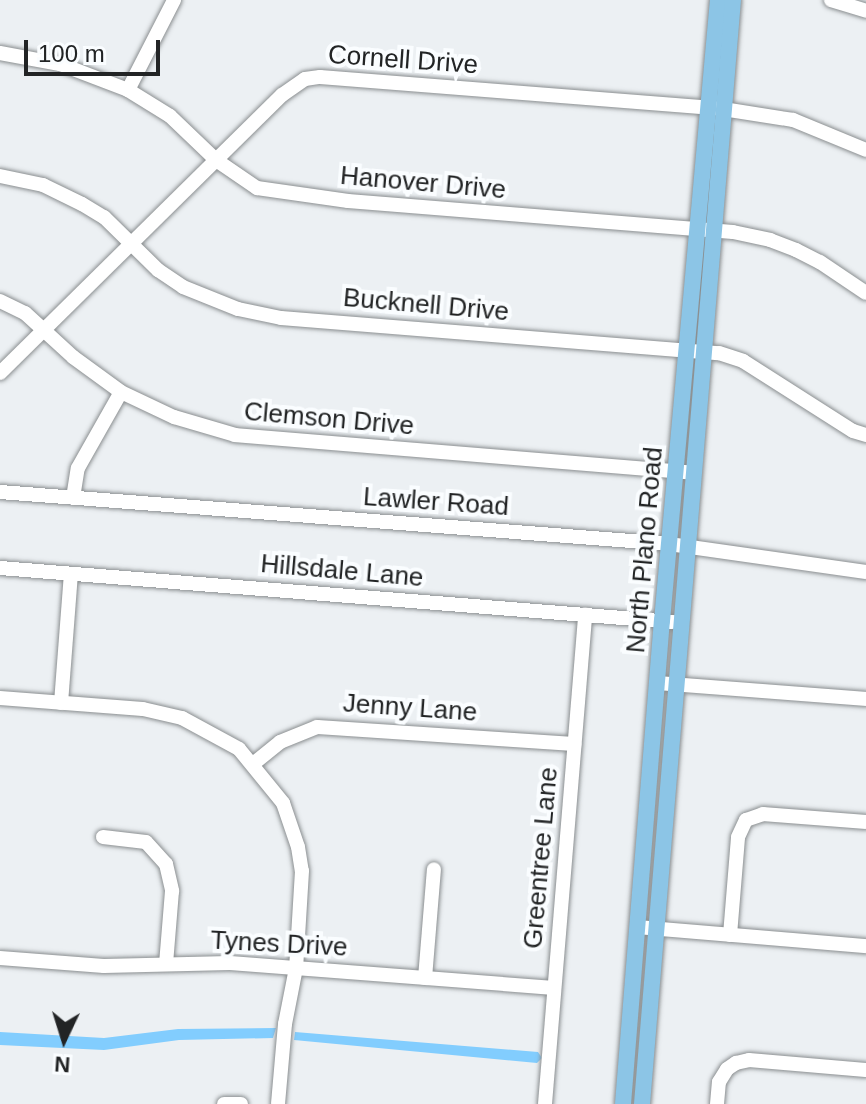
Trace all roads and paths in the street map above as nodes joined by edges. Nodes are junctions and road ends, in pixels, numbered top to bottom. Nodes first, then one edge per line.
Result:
1 (174, 0) edge
2 (718, 0) edge
3 (733, 0) edge
4 (831, 0) edge
5 (866, 11) edge
6 (0, 53) edge
7 (128, 90) junction
8 (716, 108) junction
9 (866, 150) edge
10 (216, 160) junction
11 (0, 176) edge
12 (705, 230) junction
13 (130, 243) junction
14 (866, 293) edge
15 (0, 301) edge
16 (44, 330) junction
17 (686, 350) junction
18 (703, 352) junction
19 (0, 373) edge
20 (121, 392) junction
21 (866, 435) edge
22 (684, 472) junction
23 (0, 492) edge
24 (73, 498) junction
25 (677, 545) junction
26 (0, 568) edge
27 (866, 572) edge
28 (71, 574) junction
29 (585, 615) junction
30 (662, 621) junction
31 (680, 622) junction
32 (658, 683) junction
33 (676, 684) junction
34 (0, 698) edge
35 (866, 699) edge
36 (61, 703) junction
37 (574, 744) junction
38 (253, 764) junction
39 (866, 822) edge
40 (103, 837) dead end
41 (434, 869) dead end
42 (647, 928) junction
43 (730, 935) junction
44 (866, 946) edge
45 (0, 958) edge
46 (166, 964) junction
47 (296, 968) junction
48 (425, 978) junction
49 (554, 988) junction
50 (866, 1070) edge
51 (224, 1104) edge
52 (241, 1104) edge
53 (278, 1104) edge
54 (545, 1104) edge
55 (623, 1104) edge
56 (642, 1104) edge
57 (717, 1104) edge

1 - 7 street
2 - 8 main road, North Plano Road
3 - 8 main road, North Plano Road
4 - 5 street
6 - 7 street, Hanover Drive
7 - 10 street, Hanover Drive
8 - 9 street, Cornell Drive
8 - 10 street, Cornell Drive
8 - 12 main road, North Plano Road
10 - 12 street, Hanover Drive
10 - 13 street, Cornell Drive
11 - 13 street, Bucknell Drive
12 - 14 street, Hanover Drive
12 - 17 main road, North Plano Road
12 - 18 main road, North Plano Road
13 - 16 street, Cornell Drive
13 - 17 street, Bucknell Drive
15 - 16 street, Clemson Drive
16 - 19 street, Cornell Drive
16 - 20 street, Clemson Drive
17 - 18 street, Bucknell Drive
17 - 22 main road, North Plano Road
18 - 21 street, Bucknell Drive
18 - 22 main road, North Plano Road
20 - 22 street, Clemson Drive
20 - 24 street
22 - 25 main road, North Plano Road
23 - 24 street, Lawler Road
24 - 25 street, Lawler Road
25 - 27 street, Lawler Road
25 - 30 main road, North Plano Road
25 - 31 main road, North Plano Road
26 - 28 street, Hillsdale Lane
28 - 29 street, Hillsdale Lane
28 - 36 street
29 - 30 street, Hillsdale Lane
29 - 37 street, Greentree Lane
30 - 31 street, Hillsdale Lane
30 - 32 main road, North Plano Road
31 - 33 main road, North Plano Road
32 - 33 street
32 - 42 main road, North Plano Road
33 - 35 street
33 - 42 main road, North Plano Road
34 - 36 street
36 - 38 street
37 - 38 street, Jenny Lane
37 - 49 street, Greentree Lane
38 - 47 street
39 - 43 street
40 - 46 street
41 - 48 street
42 - 43 street
42 - 55 main road, North Plano Road
42 - 56 main road, North Plano Road
43 - 44 street
45 - 46 street, Tynes Drive
46 - 47 street, Tynes Drive
47 - 48 street, Tynes Drive
47 - 53 street
48 - 49 street, Tynes Drive
49 - 54 street, Greentree Lane
50 - 57 street
51 - 52 street

